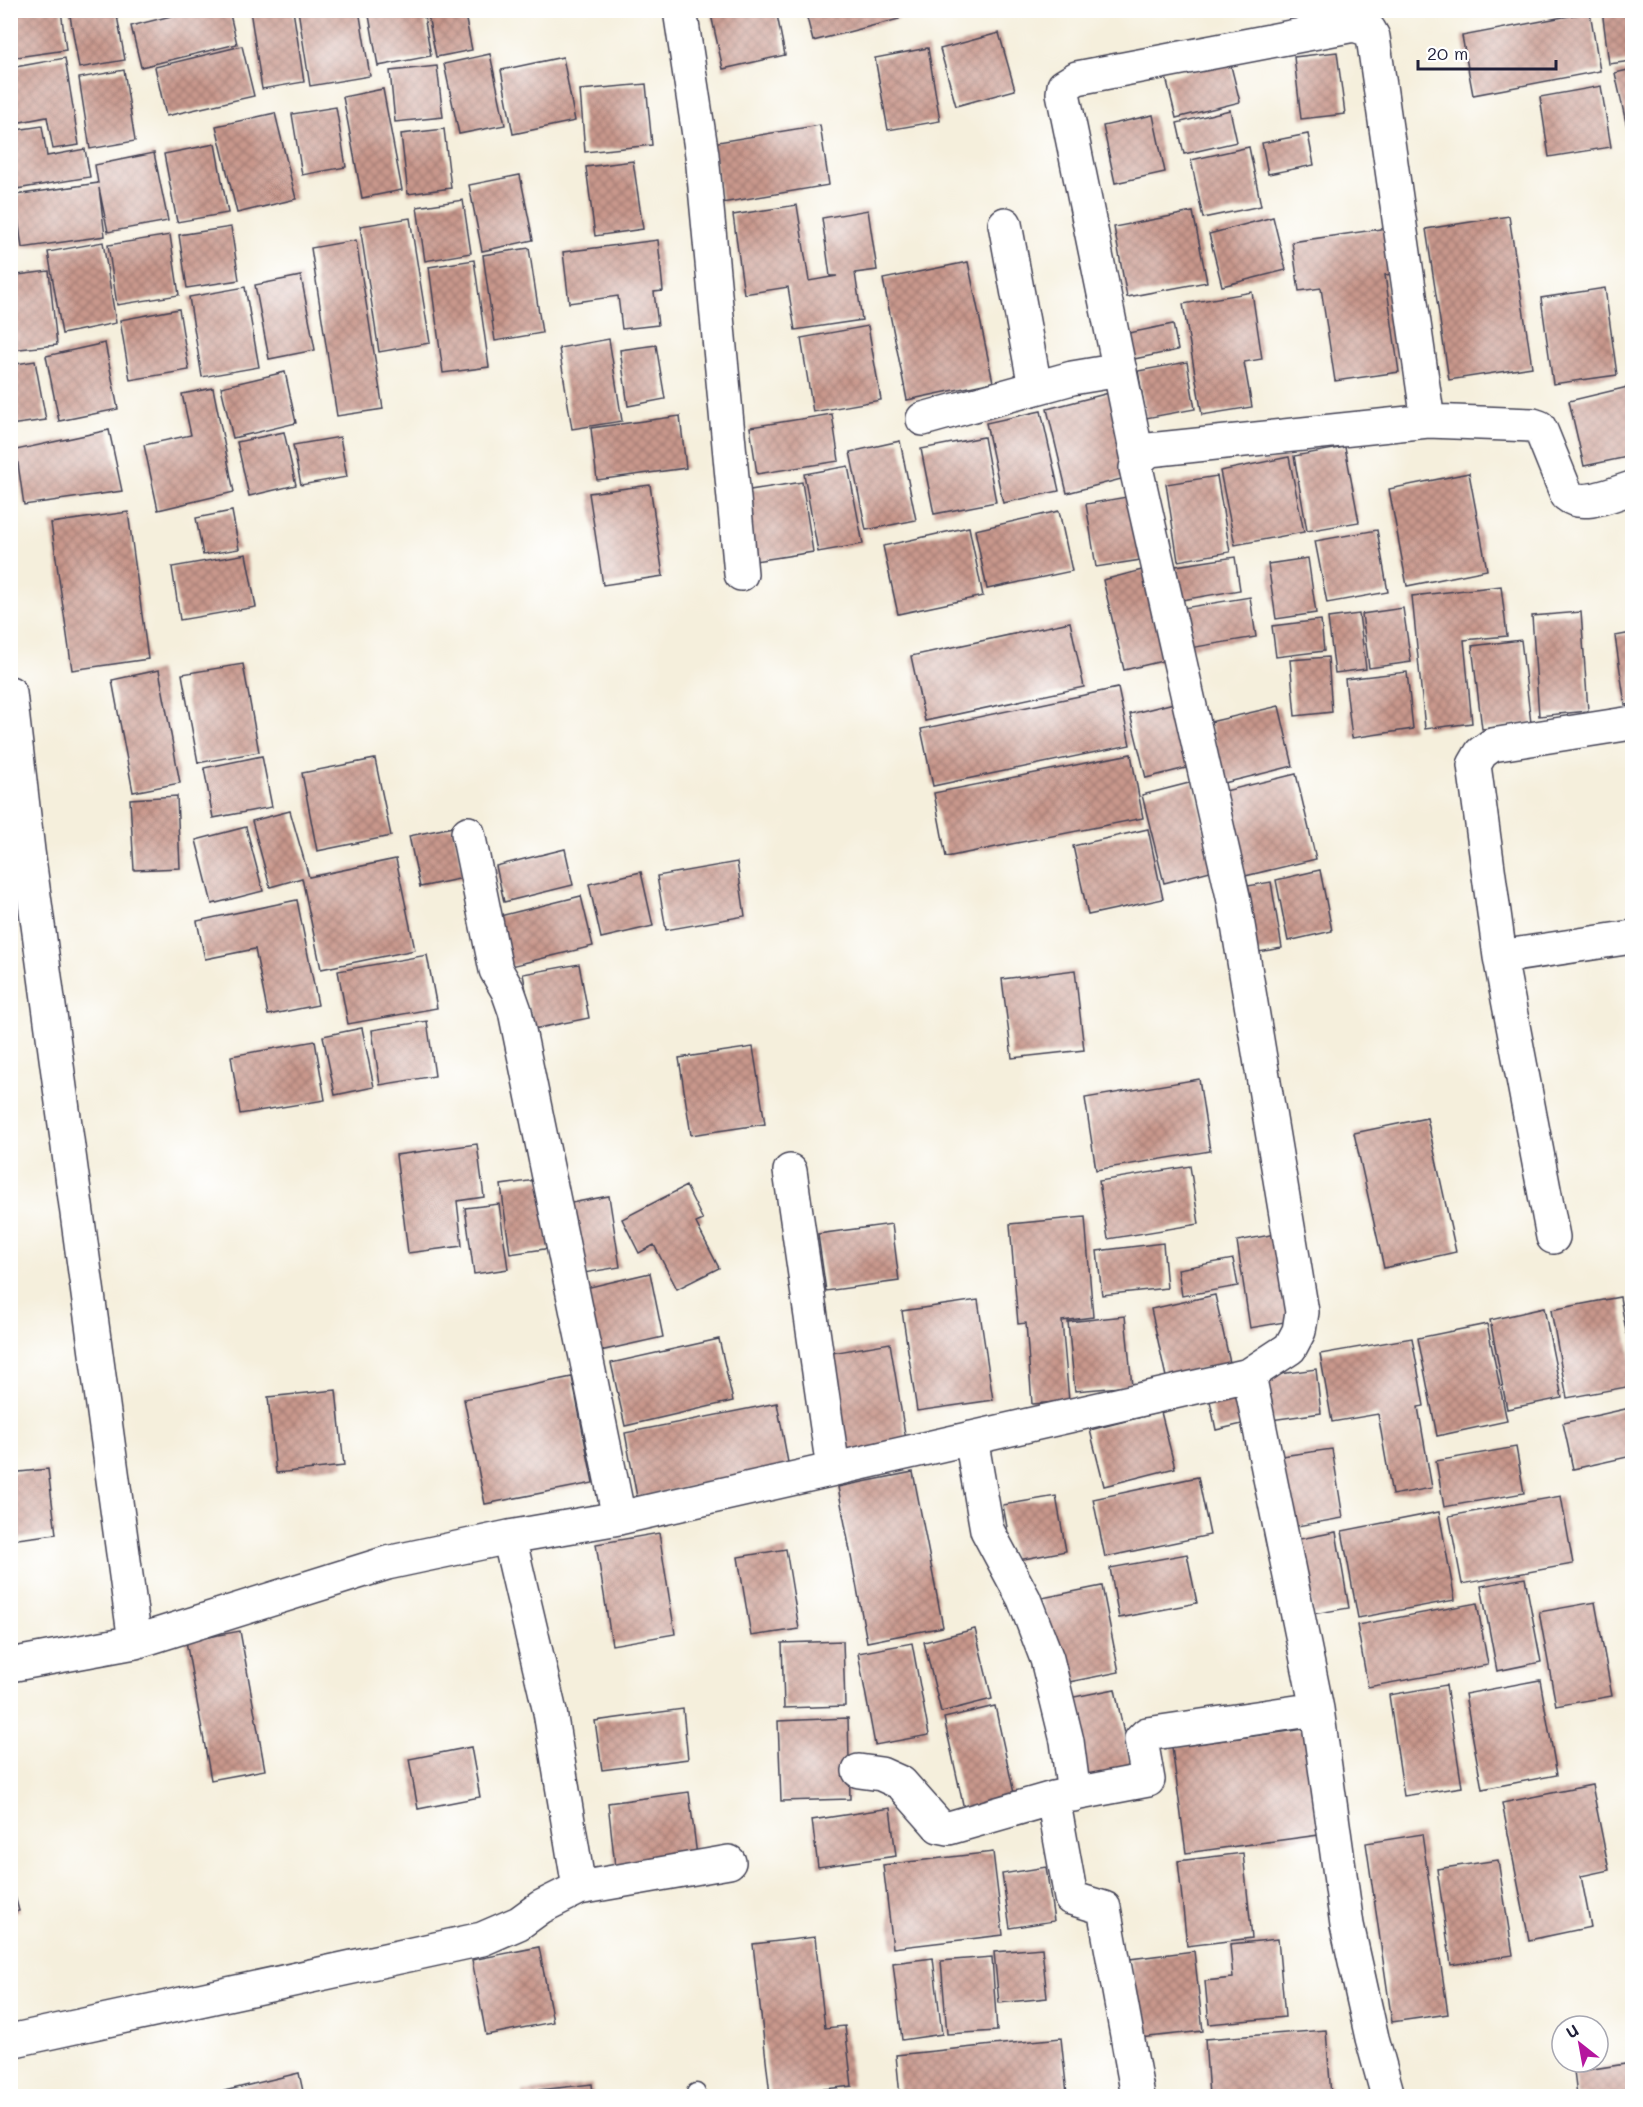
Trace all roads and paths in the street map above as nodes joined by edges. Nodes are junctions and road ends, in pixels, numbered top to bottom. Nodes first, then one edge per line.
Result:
1 (680, 10) edge
2 (1005, 224) dead end
3 (1120, 370) junction
4 (1035, 387) junction
5 (923, 419) dead end
6 (1428, 421) junction
7 (1138, 460) junction
8 (1632, 488) edge
9 (741, 574) dead end
10 (10, 693) edge
11 (1632, 723) edge
12 (468, 833) dead end
13 (19, 852) edge
14 (1632, 937) edge
15 (1500, 957) junction
16 (790, 1171) dead end
17 (1553, 1237) dead end
18 (1249, 1374) junction
19 (970, 1438) junction
20 (833, 1469) junction
21 (619, 1518) junction
22 (509, 1537) junction
23 (135, 1642) junction
24 (10, 1665) edge
25 (1317, 1709) junction
26 (859, 1771) dead end
27 (1063, 1796) junction
28 (729, 1862) dead end
29 (579, 1888) junction
30 (10, 2041) edge
31 (1137, 2097) edge
32 (1388, 2097) edge

1 - 9 street
2 - 4 street
3 - 4 street
3 - 6 street
3 - 7 street
4 - 5 street
6 - 7 street
6 - 8 street
7 - 18 street
10 - 13 street
11 - 15 street
12 - 21 street
13 - 23 street
14 - 15 street
15 - 17 street
16 - 20 street
18 - 19 street
18 - 25 street
19 - 20 street
19 - 27 street
20 - 21 street
21 - 22 street
22 - 23 street
22 - 29 street
23 - 24 street
25 - 27 street
25 - 32 street
26 - 27 street
27 - 31 street
28 - 29 street
29 - 30 street

